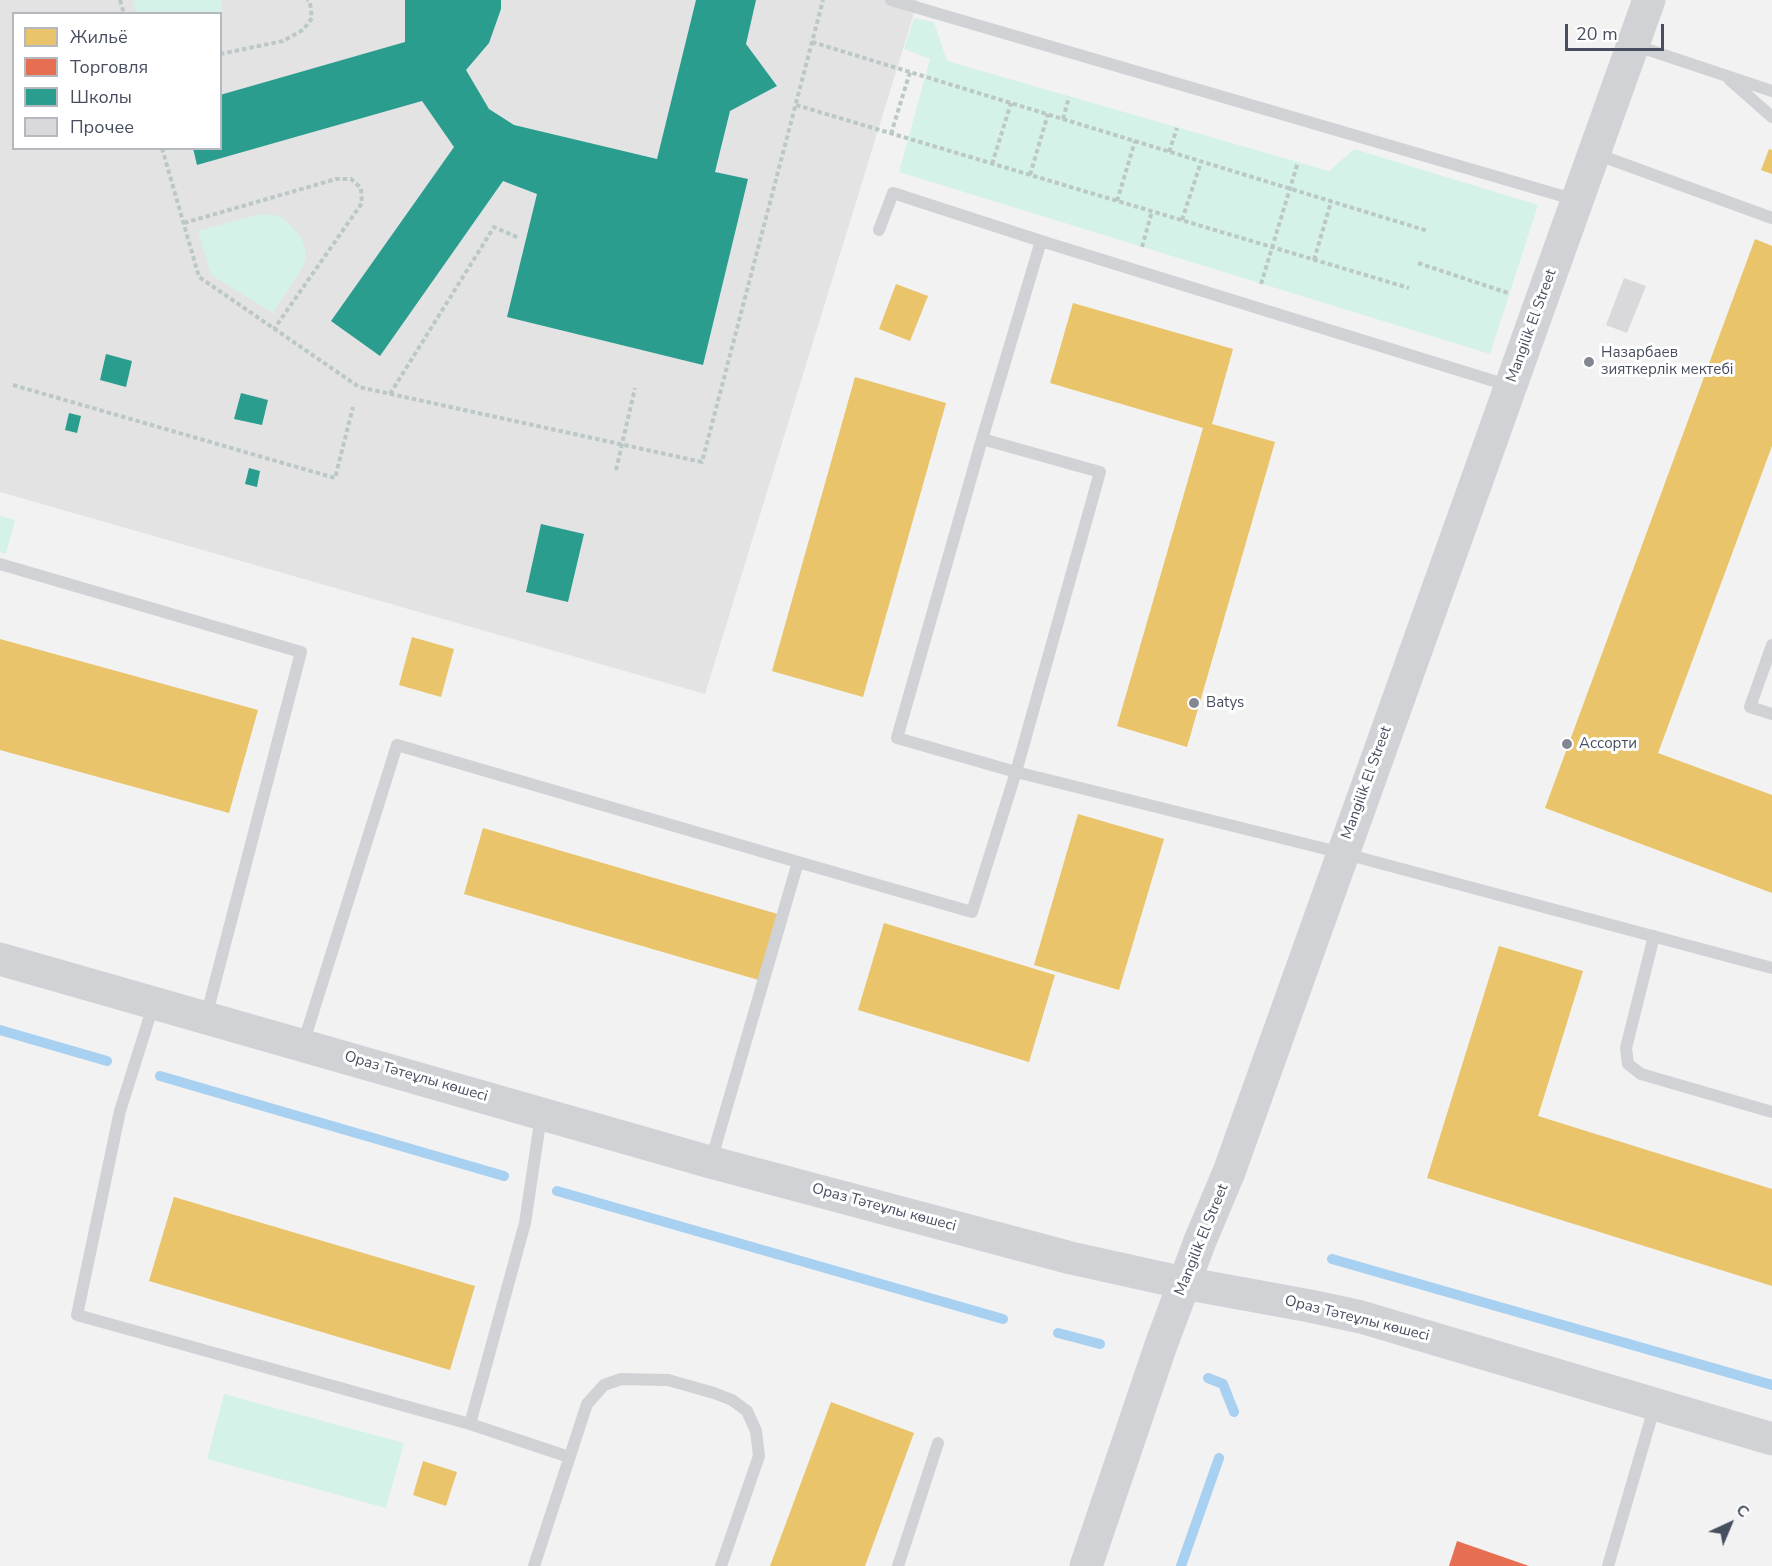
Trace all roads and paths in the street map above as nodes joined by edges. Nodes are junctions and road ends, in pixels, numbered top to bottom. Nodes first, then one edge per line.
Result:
1 (307, 0) edge
2 (823, 0) edge
3 (891, 0) edge
4 (1649, 0) edge
5 (812, 42) junction
6 (1633, 44) junction
7 (222, 54) edge
8 (910, 72) junction
9 (1724, 75) junction
10 (1772, 91) edge
11 (1069, 97) dead end
12 (1011, 103) junction
13 (796, 105) junction
14 (1048, 114) junction
15 (1772, 117) edge
16 (1063, 119) junction
17 (1177, 128) dead end
18 (891, 134) junction
19 (1135, 141) junction
20 (163, 150) edge
21 (1169, 152) junction
22 (1594, 153) junction
23 (1201, 162) junction
24 (1298, 162) dead end
25 (992, 164) junction
26 (1030, 175) junction
27 (1289, 189) junction
28 (1117, 201) junction
29 (1577, 201) junction
30 (1331, 202) junction
31 (1152, 211) junction
32 (1772, 218) edge
33 (1182, 220) junction
34 (184, 223) junction
35 (879, 230) dead end
36 (1428, 231) dead end
37 (519, 238) dead end
38 (1041, 241) junction
39 (1142, 247) dead end
40 (1272, 247) junction
41 (1314, 260) junction
42 (1418, 263) dead end
43 (1261, 284) dead end
44 (1409, 288) dead end
45 (1510, 293) dead end
46 (274, 329) junction
47 (13, 385) dead end
48 (1510, 386) junction
49 (635, 388) dead end
50 (390, 393) junction
51 (353, 407) dead end
52 (982, 439) junction
53 (621, 443) junction
54 (616, 470) dead end
55 (0, 564) edge
56 (1772, 645) edge
57 (1772, 714) edge
58 (1016, 772) junction
59 (1342, 853) junction
60 (798, 862) junction
61 (1654, 936) junction
62 (0, 958) edge
63 (1772, 968) edge
64 (154, 1002) junction
65 (206, 1017) junction
66 (303, 1045) junction
67 (1772, 1112) edge
68 (542, 1114) junction
69 (710, 1162) junction
70 (1184, 1283) junction
71 (1655, 1404) junction
72 (470, 1424) junction
73 (1772, 1439) edge
74 (938, 1443) dead end
75 (568, 1457) junction
76 (534, 1566) edge
77 (721, 1566) edge
78 (898, 1566) edge
79 (1086, 1566) edge
80 (1608, 1566) edge

1 - 7 path
2 - 5 path
3 - 29 lane
4 - 6 street, Mangilik El Street
5 - 8 path
5 - 13 path
6 - 9 lane
6 - 22 street, Mangilik El Street
8 - 12 path
8 - 18 path
9 - 10 lane
9 - 15 lane
11 - 16 path
12 - 14 path
12 - 25 path
13 - 18 path
13 - 53 path
14 - 16 path
14 - 26 path
16 - 19 path
17 - 21 path
18 - 25 path
19 - 21 path
19 - 28 path
20 - 34 path
21 - 23 path
22 - 29 street, Mangilik El Street
22 - 32 lane
23 - 27 path
23 - 33 path
24 - 27 path
25 - 26 path
26 - 28 path
27 - 30 path
27 - 40 path
28 - 31 path
29 - 48 street, Mangilik El Street
30 - 36 path
30 - 41 path
31 - 33 path
31 - 39 path
33 - 40 path
34 - 46 path
34 - 46 path
35 - 38 lane
37 - 50 path
38 - 48 lane
38 - 52 lane
40 - 41 path
40 - 43 path
41 - 44 path
42 - 45 path
46 - 50 path
47 - 51 path
48 - 59 street, Mangilik El Street
49 - 53 path
50 - 53 path
52 - 58 lane
52 - 58 lane
53 - 54 path
55 - 65 lane
56 - 57 lane
58 - 59 lane
58 - 60 lane
59 - 61 lane
59 - 70 street, Mangilik El Street
60 - 66 lane
60 - 69 lane
61 - 63 lane
61 - 67 lane
62 - 64 street, Ораз Тәтеұлы көшесі
64 - 65 street, Ораз Тәтеұлы көшесі
64 - 72 lane
65 - 66 street, Ораз Тәтеұлы көшесі
66 - 68 street, Ораз Тәтеұлы көшесі
68 - 69 street, Ораз Тәтеұлы көшесі
68 - 72 lane
69 - 70 street, Ораз Тәтеұлы көшесі
70 - 71 street, Ораз Тәтеұлы көшесі
70 - 79 street, Mangilik El Street
71 - 73 street, Ораз Тәтеұлы көшесі
71 - 80 lane
72 - 75 lane
74 - 78 lane
75 - 76 lane
75 - 77 lane

